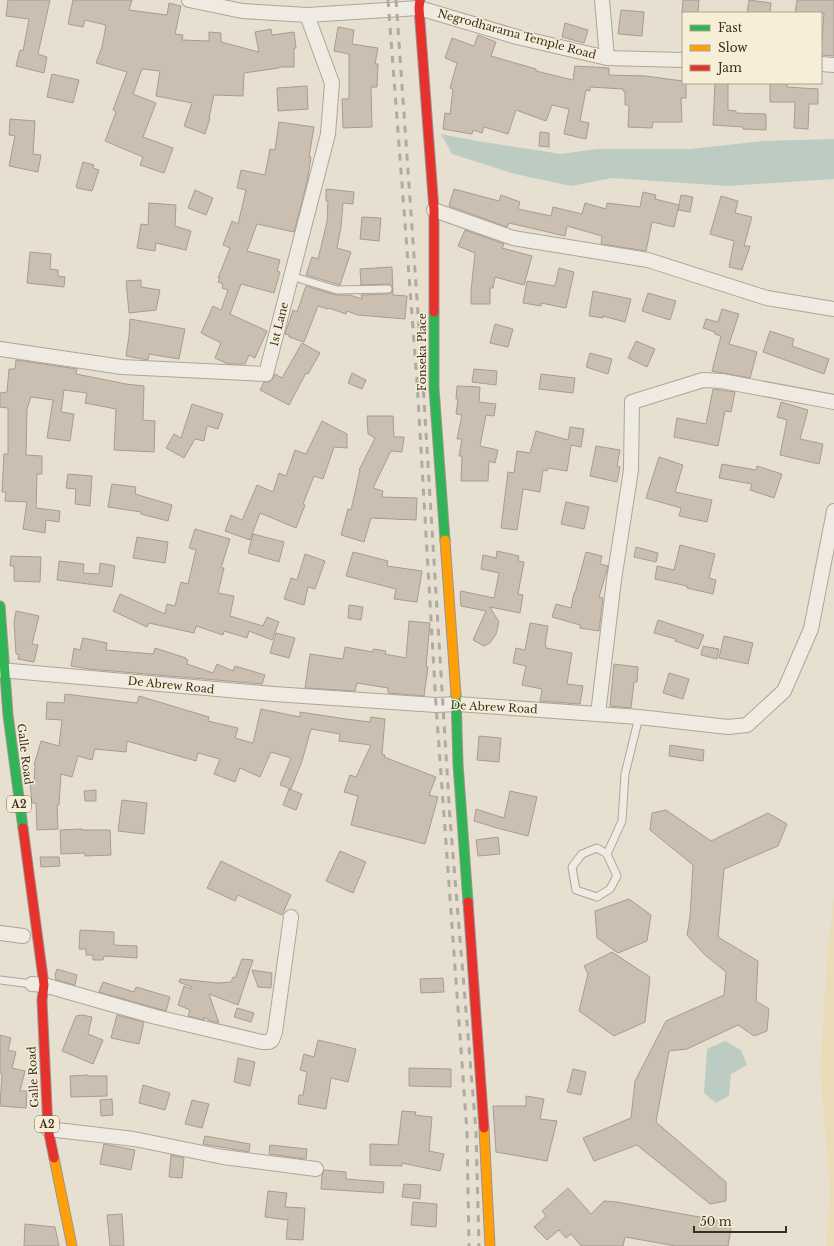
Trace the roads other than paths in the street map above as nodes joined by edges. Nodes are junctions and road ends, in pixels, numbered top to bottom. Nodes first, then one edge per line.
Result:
1 (188, 0) edge
2 (602, 0) edge
3 (420, 4) edge
4 (380, 5) edge
5 (307, 16) junction
6 (607, 58) junction
7 (682, 60) edge
8 (822, 64) edge
9 (834, 66) edge
10 (434, 210) junction
11 (291, 276) junction
12 (388, 289) dead end
13 (834, 309) edge
14 (0, 349) edge
15 (834, 402) edge
16 (834, 511) edge
17 (0, 606) edge
18 (2, 670) edge
19 (457, 704) junction
20 (598, 714) junction
21 (639, 717) junction
22 (607, 854) junction
23 (291, 917) dead end
24 (0, 933) edge
25 (23, 936) dead end
26 (0, 980) edge
27 (36, 982) junction
28 (48, 1129) junction
29 (316, 1169) dead end
30 (72, 1246) edge
31 (490, 1246) edge

1 - 5 street, Negrodharama Temple Road
2 - 6 street
3 - 4 street, Negrodharama Temple Road
3 - 6 street, Negrodharama Temple Road
3 - 10 main road, Fonseka Place
4 - 5 street, Negrodharama Temple Road
5 - 11 street, 1st Lane
6 - 7 street, Negrodharama Temple Road
8 - 9 street
10 - 13 street
10 - 19 main road, Fonseka Place
11 - 12 lane
11 - 14 street, 1st Lane
15 - 20 street
16 - 21 street, De Abrew Road
17 - 18 main road, Galle Road / A2
18 - 19 street, De Abrew Road
18 - 27 main road, Galle Road / A2
19 - 20 street, De Abrew Road
19 - 31 main road, Fonseka Place
20 - 21 street, De Abrew Road
21 - 22 lane
22 - 22 lane
23 - 27 street
24 - 25 street
26 - 27 lane
27 - 28 main road, Galle Road / A2
28 - 29 street
28 - 30 main road, Galle Road / A2

